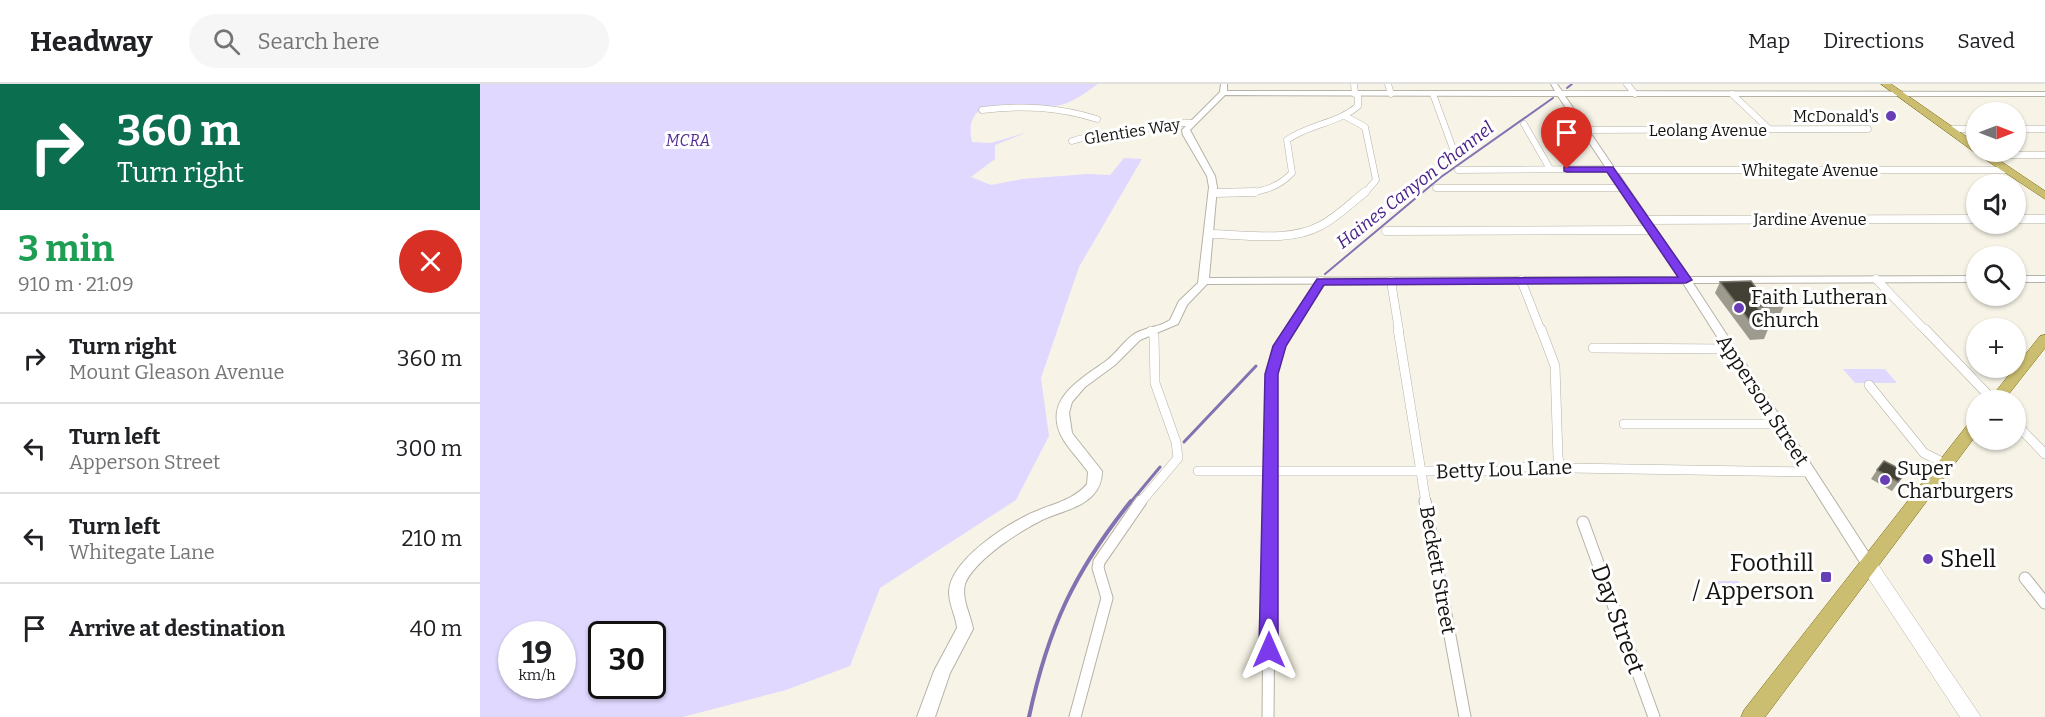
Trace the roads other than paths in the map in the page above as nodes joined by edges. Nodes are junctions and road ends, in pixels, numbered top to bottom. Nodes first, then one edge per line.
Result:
1 (1354, 84) edge
2 (1388, 84) edge
3 (1554, 84) edge
4 (1627, 84) edge
5 (1885, 84) edge
6 (1224, 89) edge
7 (1898, 93) junction
8 (1357, 94) junction
9 (1391, 94) junction
10 (1432, 94) junction
11 (1560, 94) junction
12 (1635, 94) junction
13 (1732, 94) junction
14 (2045, 94) edge
15 (982, 110) dead end
16 (1345, 116) junction
17 (1097, 119) dead end
18 (1192, 123) junction
19 (1524, 124) dead end
20 (1769, 129) junction
21 (1868, 129) dead end
22 (1949, 129) junction
23 (1966, 129) edge
24 (2026, 129) edge
25 (2045, 129) edge
26 (1584, 130) junction
27 (1072, 141) dead end
28 (1966, 141) edge
29 (2026, 154) edge
30 (2045, 155) edge
31 (1456, 157) dead end
32 (1996, 162) edge
33 (1550, 169) junction
34 (1458, 170) dead end
35 (1611, 170) junction
36 (2008, 171) junction
37 (1436, 188) dead end
38 (1623, 188) junction
39 (1214, 193) junction
40 (2044, 195) edge
41 (1966, 219) edge
42 (2026, 219) edge
43 (2045, 219) edge
44 (1643, 220) junction
45 (1650, 230) junction
46 (1386, 231) dead end
47 (1209, 234) junction
48 (1876, 279) junction
49 (1966, 279) edge
50 (2026, 279) edge
51 (2045, 279) edge
52 (1521, 280) junction
53 (1686, 280) junction
54 (1204, 281) junction
55 (1321, 281) junction
56 (1391, 281) junction
57 (1151, 331) junction
58 (2045, 339) edge
59 (1593, 348) dead end
60 (1730, 349) junction
61 (1869, 385) dead end
62 (1984, 390) edge
63 (2002, 390) edge
64 (1624, 424) dead end
65 (1778, 424) junction
66 (2026, 434) edge
67 (1966, 438) edge
68 (2045, 454) edge
69 (1946, 464) junction
70 (1561, 467) junction
71 (1198, 471) dead end
72 (1269, 471) junction
73 (1420, 471) junction
74 (1809, 472) junction
75 (1583, 522) dead end
76 (1869, 565) junction
77 (2025, 578) dead end
78 (2045, 603) edge
79 (926, 717) edge
80 (1075, 717) edge
81 (1268, 717) edge
82 (1465, 717) edge
83 (1654, 717) edge
84 (1752, 717) edge
85 (1971, 717) edge

1 - 8 street
2 - 9 street
3 - 11 street, Apperson Street
4 - 12 street
5 - 7 main road
6 - 8 street
6 - 18 street
7 - 13 street
7 - 14 street
7 - 22 main road
8 - 9 street
8 - 16 street
9 - 10 street
10 - 11 street
10 - 31 street
11 - 12 street
11 - 26 street, Apperson Street
12 - 13 street
13 - 20 street
15 - 17 street
16 - 39 street
16 - 47 street
18 - 27 street, Glenties Way
18 - 39 street
19 - 33 street
20 - 21 street, Leolang Avenue
20 - 26 street, Leolang Avenue
22 - 23 street
22 - 28 main road
24 - 25 street
26 - 35 street, Apperson Street
29 - 30 street
32 - 36 main road
33 - 34 street, Whitegate Avenue
33 - 35 street, Whitegate Avenue
35 - 36 street, Whitegate Avenue
35 - 38 street, Apperson Street
36 - 40 main road
37 - 38 street
38 - 44 street, Apperson Street
39 - 47 street
41 - 44 street, Jardine Avenue
42 - 43 street
44 - 45 street, Apperson Street
45 - 46 street
45 - 53 street, Apperson Street
47 - 54 street
48 - 49 street
48 - 53 street
48 - 62 street
50 - 51 street
52 - 53 street
52 - 56 street
52 - 70 street
53 - 60 street, Apperson Street
54 - 55 street
54 - 57 street
55 - 56 street
55 - 72 street
56 - 73 street, Beckett Street
57 - 79 street
57 - 80 street
58 - 63 main road
59 - 60 street
60 - 65 street, Apperson Street
61 - 69 street
64 - 65 street
65 - 74 street, Apperson Street
66 - 68 street
67 - 69 main road
69 - 76 main road
70 - 73 street, Betty Lou Lane
70 - 74 street, Betty Lou Lane
71 - 72 street, Betty Lou Lane
72 - 73 street, Betty Lou Lane
72 - 81 street
73 - 82 street, Beckett Street
74 - 76 street, Apperson Street
75 - 83 street, Day Street
76 - 84 main road
76 - 85 main road, Apperson Street
77 - 78 street

